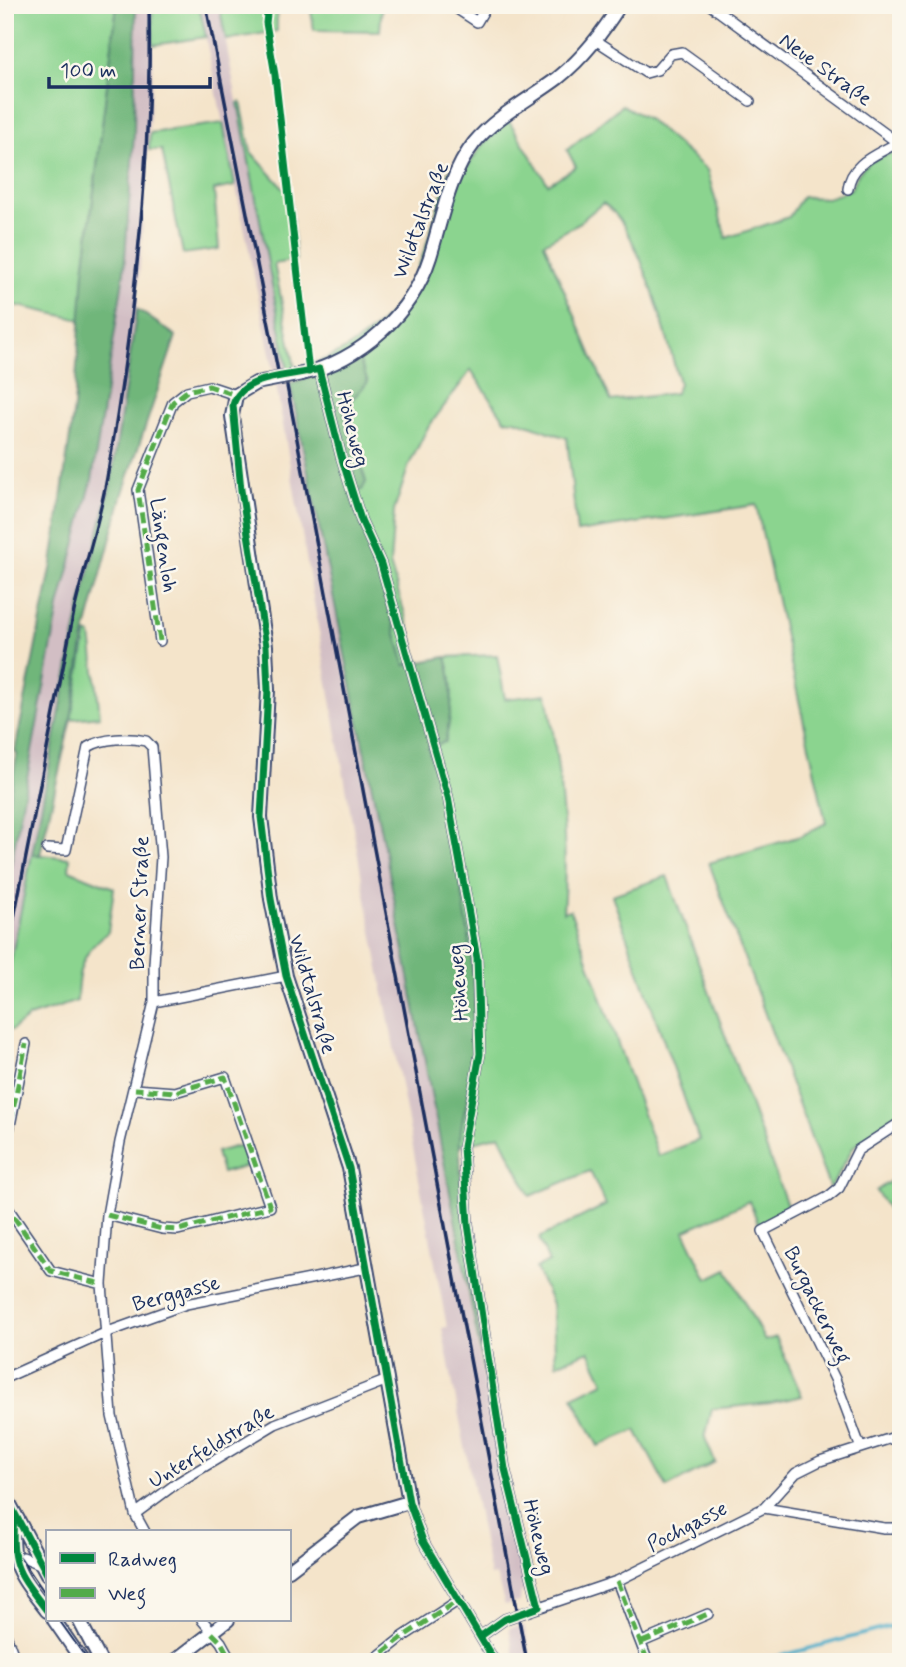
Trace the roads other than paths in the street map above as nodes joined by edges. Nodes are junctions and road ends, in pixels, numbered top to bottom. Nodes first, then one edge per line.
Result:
1 (451, 5) edge
2 (487, 5) edge
3 (620, 5) edge
4 (710, 5) edge
5 (595, 42) junction
6 (750, 102) dead end
7 (900, 141) edge
8 (848, 189) dead end
9 (319, 369) junction
10 (236, 395) junction
11 (160, 641) dead end
12 (47, 849) dead end
13 (286, 976) junction
14 (154, 1002) junction
15 (26, 1044) dead end
16 (135, 1089) junction
17 (901, 1122) edge
18 (5, 1151) edge
19 (5, 1204) edge
20 (107, 1215) junction
21 (365, 1268) junction
22 (102, 1284) junction
23 (105, 1333) junction
24 (5, 1378) edge
25 (385, 1381) junction
26 (901, 1436) edge
27 (860, 1446) junction
28 (5, 1495) edge
29 (409, 1502) junction
30 (764, 1508) junction
31 (14, 1513) junction
32 (135, 1514) junction
33 (901, 1528) edge
34 (144, 1530) edge
35 (15, 1567) junction
36 (44, 1569) edge
37 (290, 1569) edge
38 (617, 1581) junction
39 (459, 1600) junction
40 (539, 1607) junction
41 (46, 1610) edge
42 (708, 1614) dead end
43 (55, 1622) edge
44 (80, 1622) edge
45 (204, 1622) edge
46 (226, 1622) edge
47 (5, 1633) edge
48 (212, 1633) junction
49 (481, 1636) junction
50 (642, 1642) junction
51 (16, 1662) edge
52 (83, 1662) edge
53 (101, 1662) edge
54 (173, 1662) edge
55 (232, 1662) edge
56 (372, 1662) edge
57 (495, 1662) edge
58 (648, 1662) edge

1 - 2 street
3 - 5 street, Wildtalstraße
4 - 7 street, Neue Straße
5 - 6 street
5 - 9 street, Wildtalstraße
7 - 8 street, Neue Straße
9 - 10 street, Wildtalstraße, bridge
9 - 40 street, Höheweg
10 - 11 street, Längenloh
10 - 13 street, Wildtalstraße
12 - 14 street, Berner Straße
13 - 14 street
13 - 21 street, Wildtalstraße
14 - 16 street, Berner Straße
15 - 18 street
16 - 20 street, Berner Straße
16 - 20 street
17 - 27 street, Burgackerweg
19 - 22 street
20 - 22 street, Berner Straße
21 - 23 street, Berggasse
21 - 25 street, Wildtalstraße
22 - 23 street, Berner Straße
23 - 24 street, Berggasse
23 - 32 street, Berner Straße
25 - 29 street, Wildtalstraße
25 - 32 street, Unterfeldstraße
26 - 27 street, Pochgasse
27 - 30 street, Pochgasse
28 - 31 street
29 - 37 street
29 - 39 street, Wildtalstraße
30 - 33 street
30 - 38 street, Pochgasse
31 - 35 street
31 - 36 street
32 - 34 street, Berner Straße
35 - 36 street
35 - 41 street
38 - 40 street, Pochgasse
38 - 50 street
39 - 49 street, Wildtalstraße
39 - 56 street
40 - 49 street, Pochgasse
42 - 50 street
43 - 52 street
44 - 53 street
45 - 48 street
46 - 48 street
47 - 51 street
48 - 54 street
48 - 55 street
49 - 57 street, Wildtalstraße
50 - 58 street

